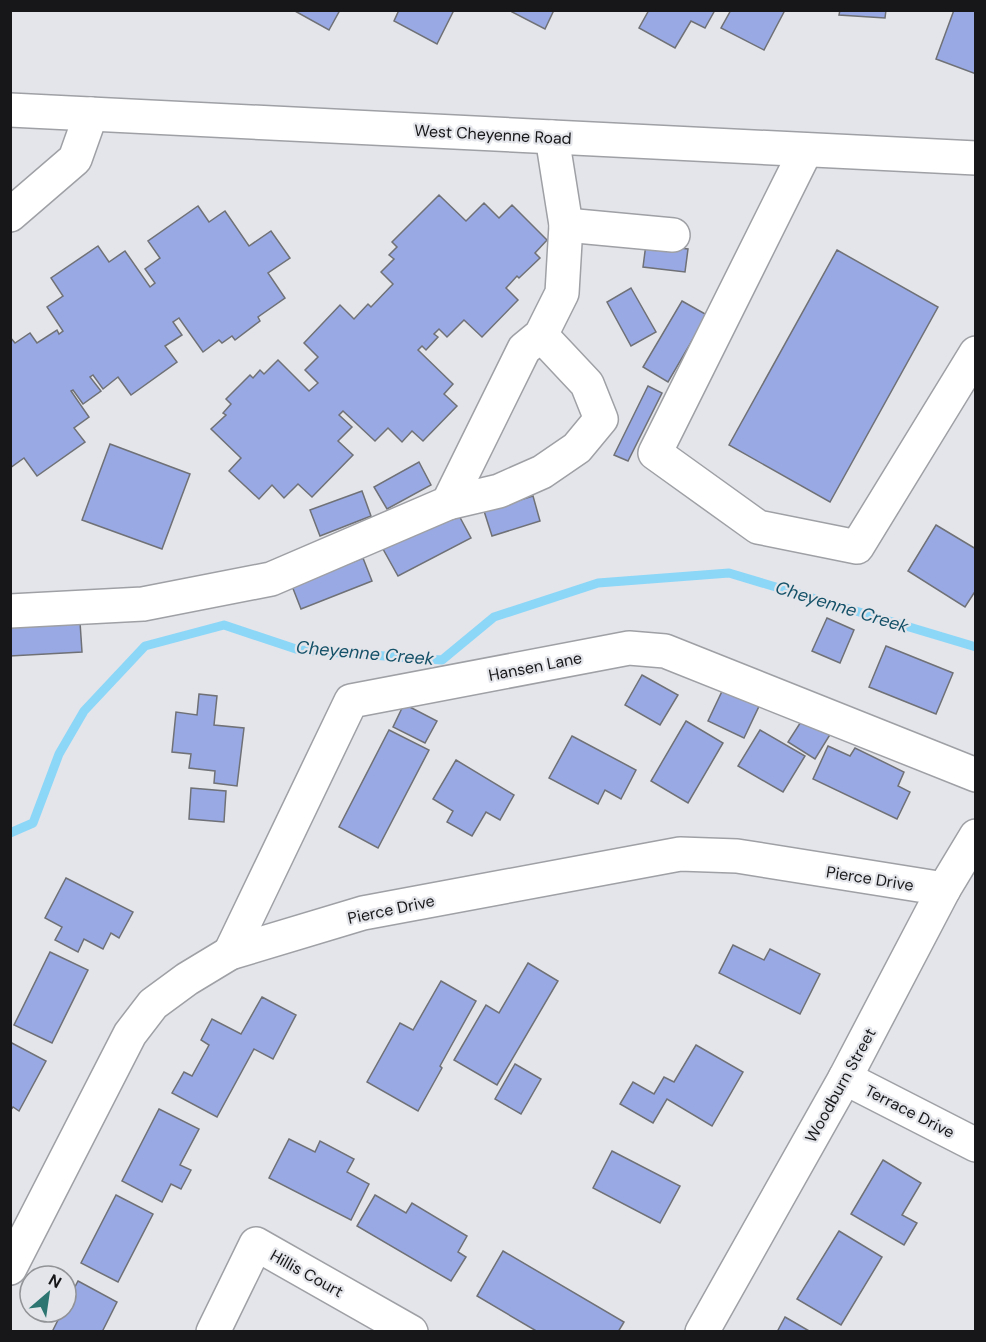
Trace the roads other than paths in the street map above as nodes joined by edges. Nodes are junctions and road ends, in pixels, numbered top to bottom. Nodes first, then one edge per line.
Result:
1 (10, 110) edge
2 (91, 114) junction
3 (552, 137) junction
4 (806, 150) junction
5 (975, 158) edge
6 (10, 215) edge
7 (566, 225) junction
8 (674, 235) dead end
9 (541, 335) junction
10 (975, 352) edge
11 (448, 503) junction
12 (10, 611) edge
13 (975, 775) edge
14 (975, 836) edge
15 (944, 889) junction
16 (230, 953) junction
17 (845, 1078) junction
18 (975, 1145) edge
19 (10, 1268) edge
20 (213, 1332) edge
21 (411, 1332) edge
22 (702, 1332) edge

1 - 2 street, West Cheyenne Road
2 - 3 street, West Cheyenne Road
2 - 6 street
3 - 4 street, West Cheyenne Road
3 - 7 street
4 - 5 street, West Cheyenne Road
4 - 10 street
7 - 8 street
7 - 9 street
9 - 11 street
9 - 11 street
11 - 12 street
13 - 16 street, Hansen Lane
14 - 15 street, Woodburn Street
15 - 16 street, Pierce Drive
15 - 17 street, Woodburn Street
16 - 19 street, Pierce Drive
17 - 18 street, Terrace Drive
17 - 22 street, Woodburn Street
20 - 21 street, Hillis Court

